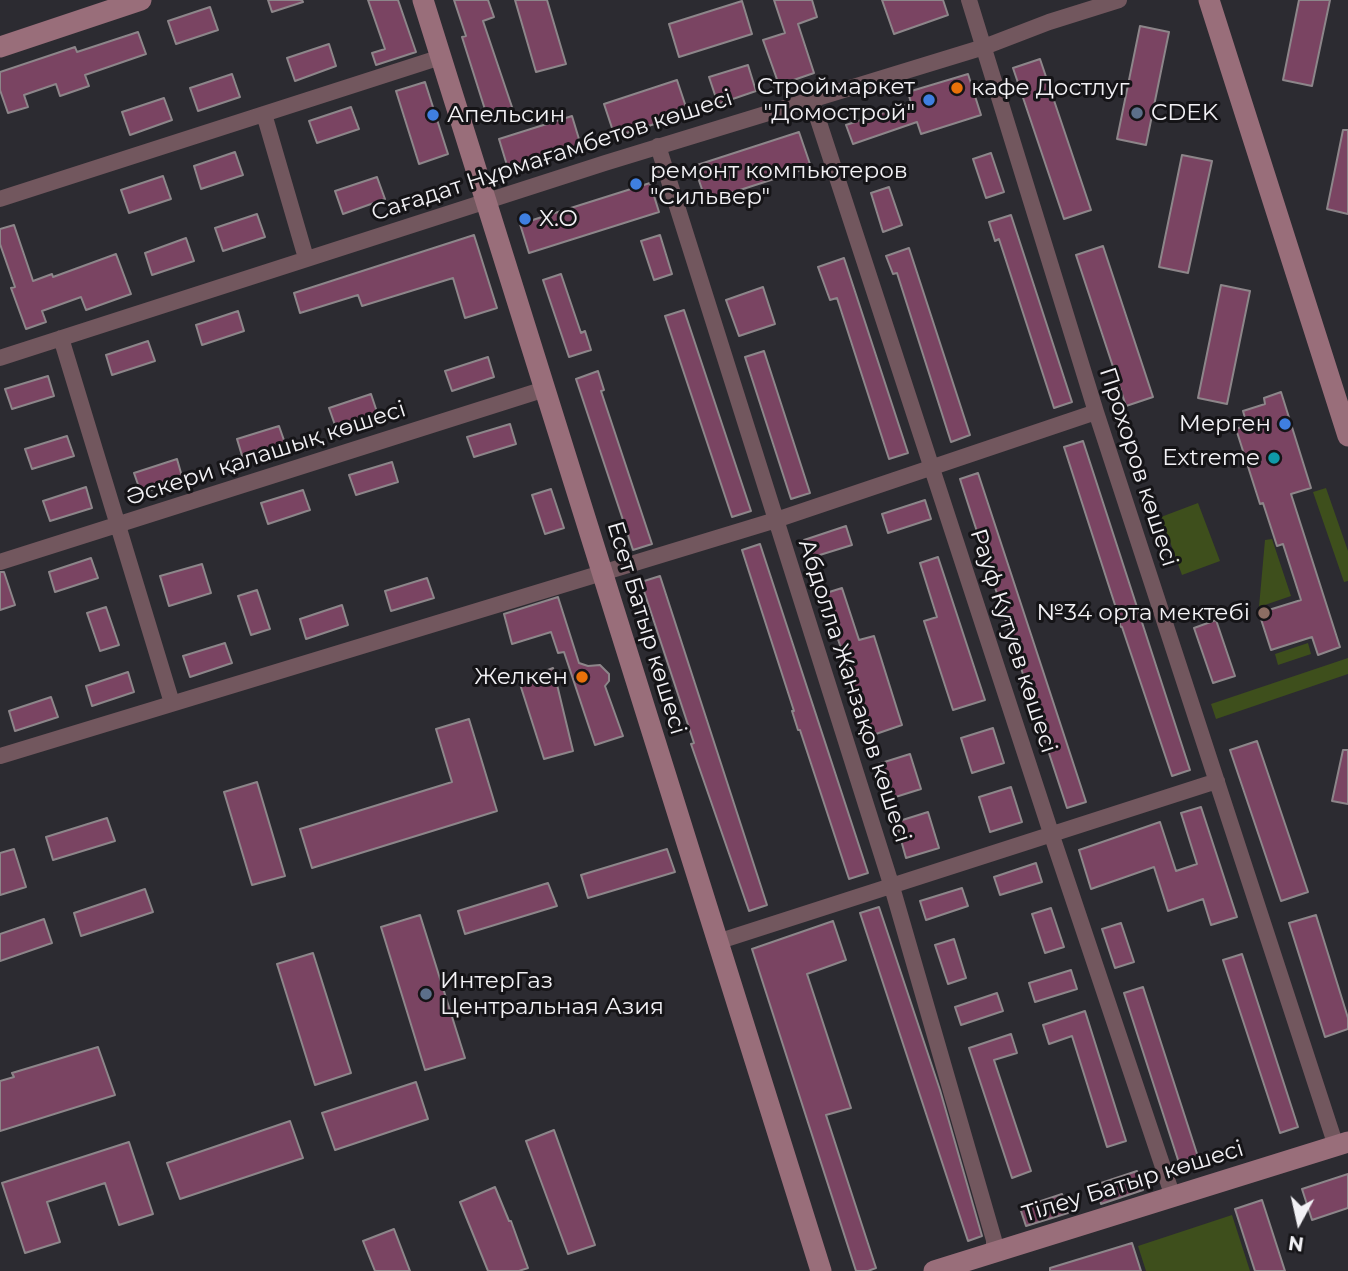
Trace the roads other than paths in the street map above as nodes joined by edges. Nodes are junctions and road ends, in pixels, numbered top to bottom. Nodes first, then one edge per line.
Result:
1 (141, 0) edge
2 (423, 0) edge
3 (969, 0) edge
4 (1119, 0) edge
5 (1209, 0) edge
6 (0, 47) edge
7 (984, 47) junction
8 (441, 57) junction
9 (811, 98) junction
10 (264, 114) junction
11 (658, 146) junction
12 (0, 198) edge
13 (486, 201) junction
14 (306, 258) junction
15 (61, 338) junction
16 (0, 358) edge
17 (545, 389) junction
18 (1096, 412) junction
19 (1348, 436) edge
20 (933, 469) junction
21 (776, 520) junction
22 (119, 525) junction
23 (0, 562) edge
24 (603, 574) junction
25 (172, 703) junction
26 (0, 756) edge
27 (1217, 781) junction
28 (1052, 836) junction
29 (892, 887) junction
30 (717, 942) junction
31 (1342, 1144) edge
32 (1173, 1197) junction
33 (994, 1253) junction
34 (821, 1271) edge
35 (934, 1271) edge

1 - 6 street
2 - 8 street, Есет Батыр көшесі
3 - 7 street, Прохоров көшесі
4 - 7 street, Сағадат Нұрмағамбетов көшесі
5 - 19 street
7 - 9 street, Сағадат Нұрмағамбетов көшесі
7 - 18 street, Прохоров көшесі
8 - 10 street
8 - 13 street, Есет Батыр көшесі
9 - 11 street, Сағадат Нұрмағамбетов көшесі
9 - 20 street, Рауф Кутуев көшесі
10 - 12 street
10 - 14 street
11 - 13 street, Сағадат Нұрмағамбетов көшесі
11 - 21 street, Абдолла Жанзақов көшесі
13 - 14 street, Сағадат Нұрмағамбетов көшесі
13 - 17 street, Есет Батыр көшесі
14 - 15 street, Сағадат Нұрмағамбетов көшесі
15 - 16 street, Сағадат Нұрмағамбетов көшесі
15 - 22 street
17 - 22 street, Әскери қалашық көшесі
17 - 24 street, Есет Батыр көшесі
18 - 20 street
18 - 27 street, Прохоров көшесі
20 - 21 street
20 - 28 street, Рауф Кутуев көшесі
21 - 24 street
21 - 29 street, Абдолла Жанзақов көшесі
22 - 23 street, Әскери қалашық көшесі
22 - 25 street
24 - 25 street
24 - 30 street, Есет Батыр көшесі
25 - 26 street
27 - 28 street
27 - 31 street, Прохоров көшесі
28 - 29 street
28 - 32 street, Рауф Кутуев көшесі
29 - 30 street
29 - 33 street, Абдолла Жанзақов көшесі
30 - 34 street, Есет Батыр көшесі
31 - 32 street, Тілеу Батыр көшесі
32 - 33 street, Тілеу Батыр көшесі
33 - 35 street, Тілеу Батыр көшесі

